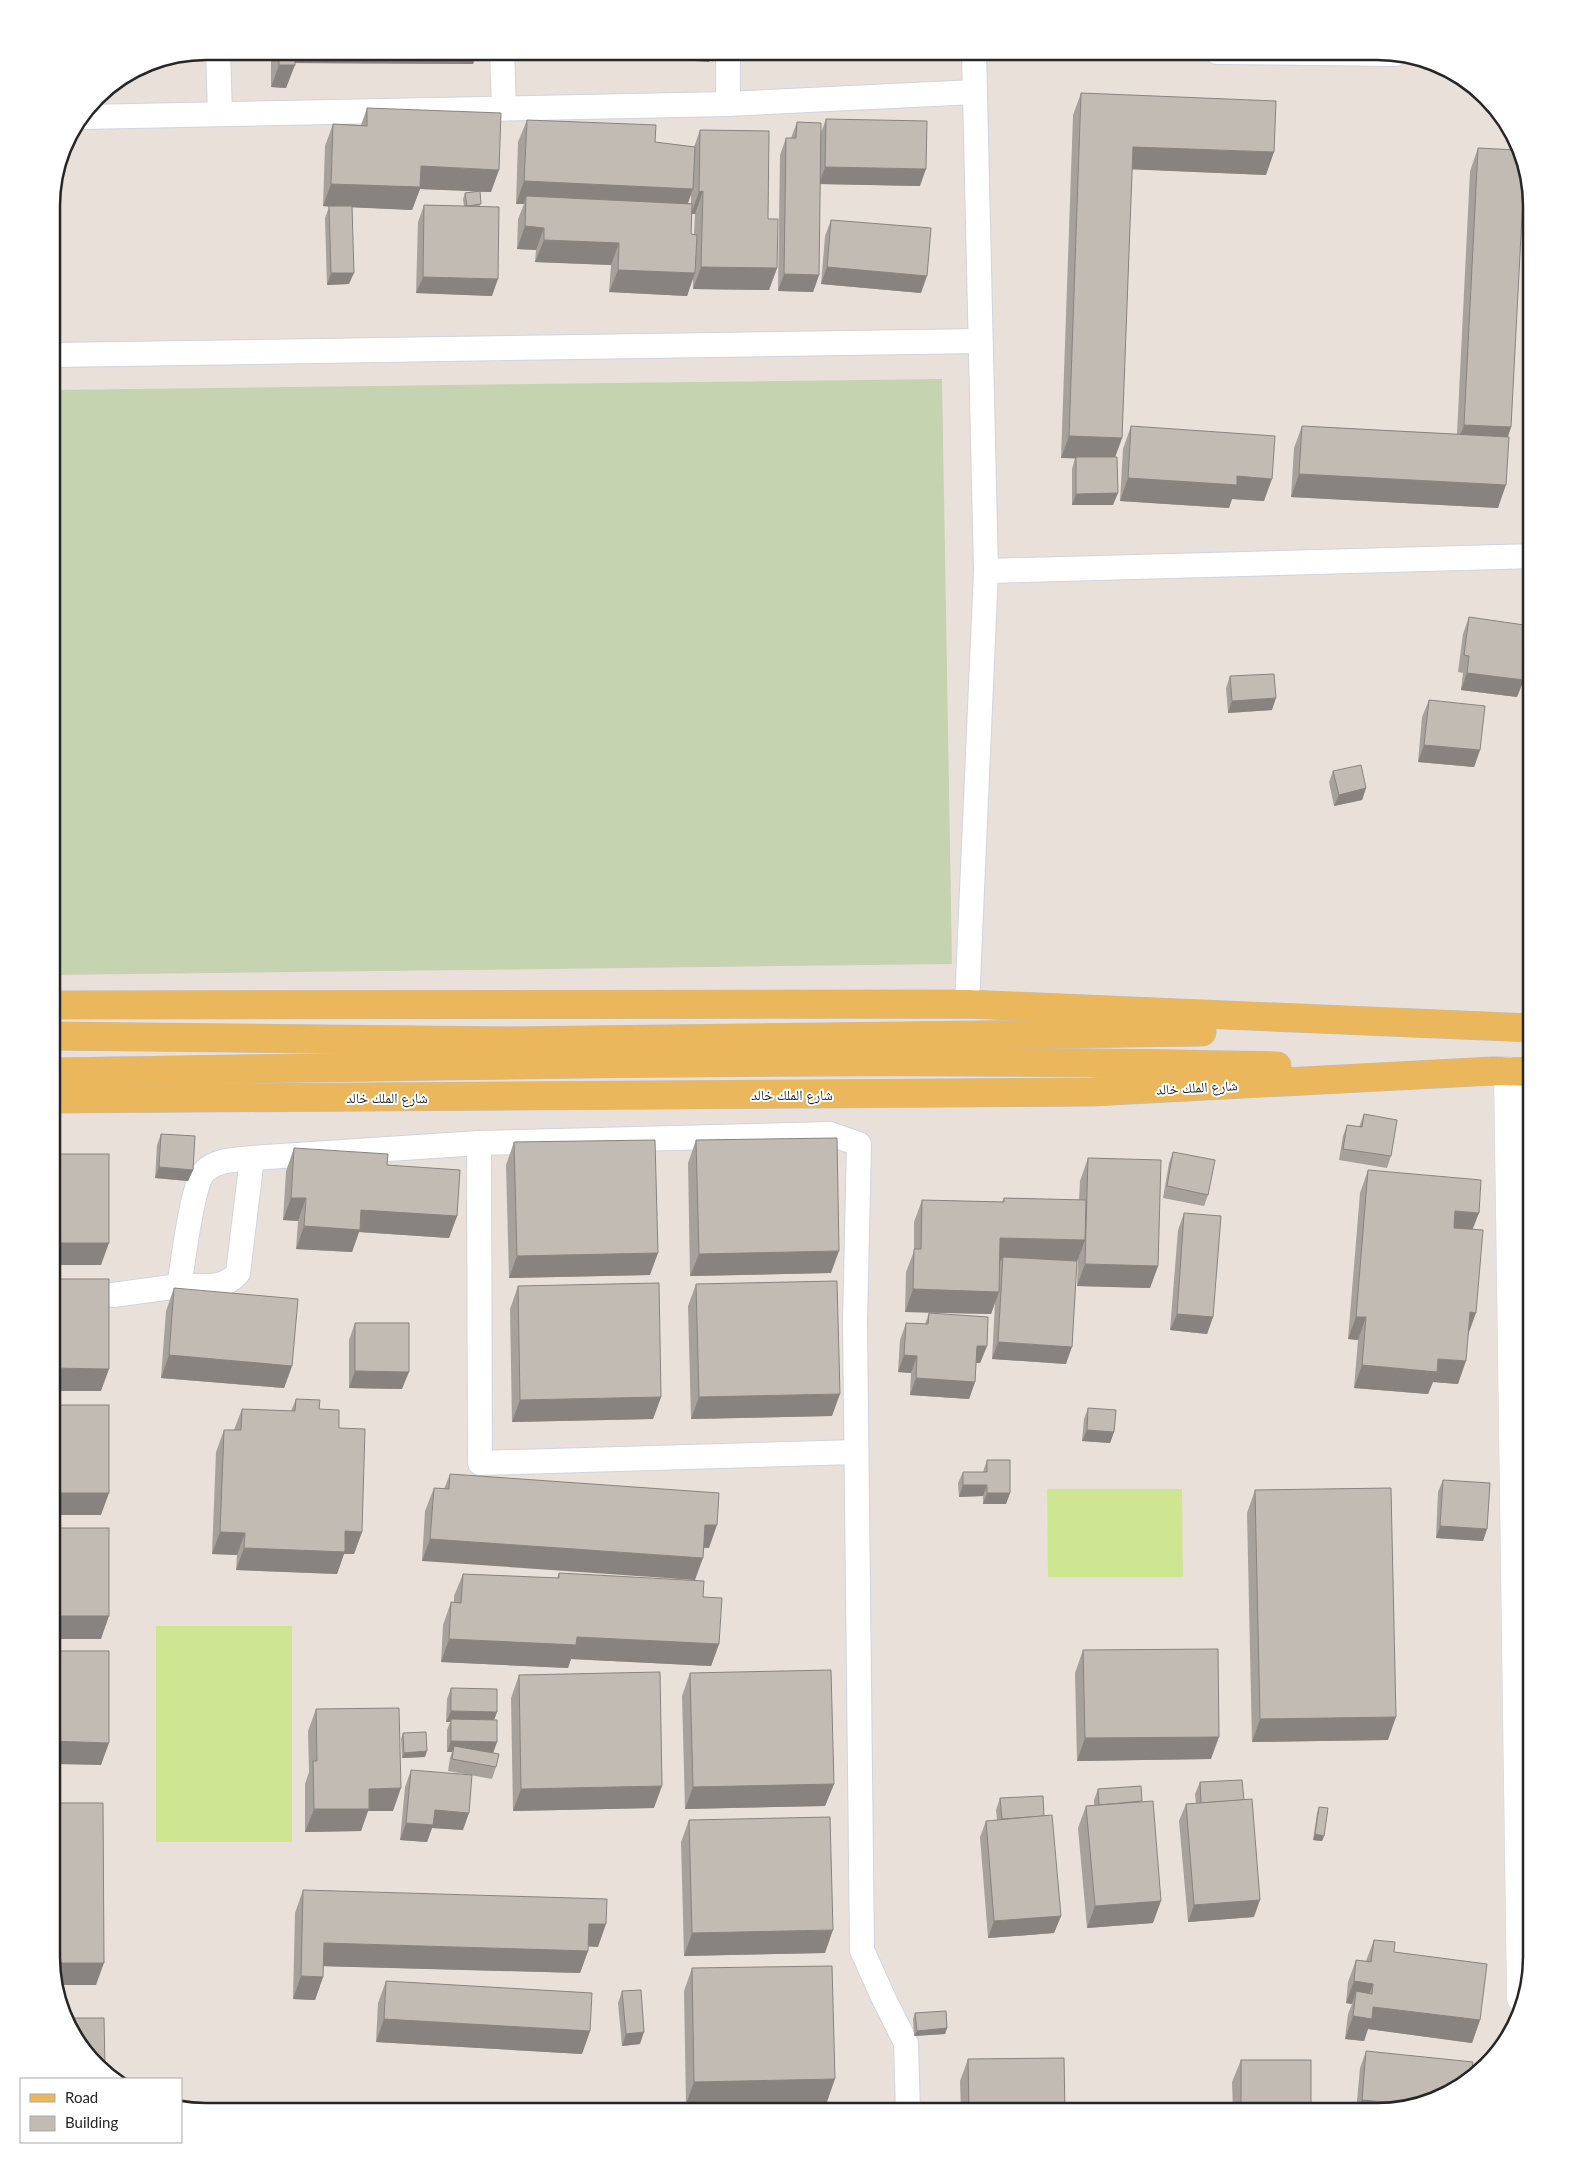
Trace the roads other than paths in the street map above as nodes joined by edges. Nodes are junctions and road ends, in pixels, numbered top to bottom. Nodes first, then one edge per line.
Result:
1 (218, 60) edge
2 (502, 60) edge
3 (728, 60) edge
4 (974, 60) edge
5 (975, 92) junction
6 (728, 104) junction
7 (504, 108) junction
8 (220, 114) junction
9 (89, 118) edge
10 (980, 341) junction
11 (60, 355) edge
12 (1523, 556) edge
13 (986, 571) junction
14 (967, 1004) junction
15 (60, 1005) edge
16 (1481, 1027) junction
17 (1523, 1028) edge
18 (60, 1036) edge
19 (508, 1053) junction
20 (1511, 1071) edge
21 (60, 1072) edge
22 (60, 1099) edge
23 (479, 1143) junction
24 (252, 1158) junction
25 (178, 1286) junction
26 (113, 1295) dead end
27 (856, 1452) junction
28 (1521, 1982) edge
29 (908, 2103) edge

1 - 8 street
2 - 7 street
3 - 6 street
4 - 5 street
5 - 6 street
5 - 10 street
6 - 7 street
7 - 8 street
8 - 9 street
10 - 11 street
10 - 13 street
12 - 13 street
13 - 14 street
14 - 15 main road
14 - 16 main road
16 - 17 main road
16 - 19 main road
18 - 19 main road
19 - 20 main road
19 - 21 main road
20 - 22 main road, شارع الملك خالد
20 - 28 street
23 - 24 street
23 - 27 street
23 - 27 street
24 - 25 street
24 - 25 street
25 - 26 street
27 - 29 street

